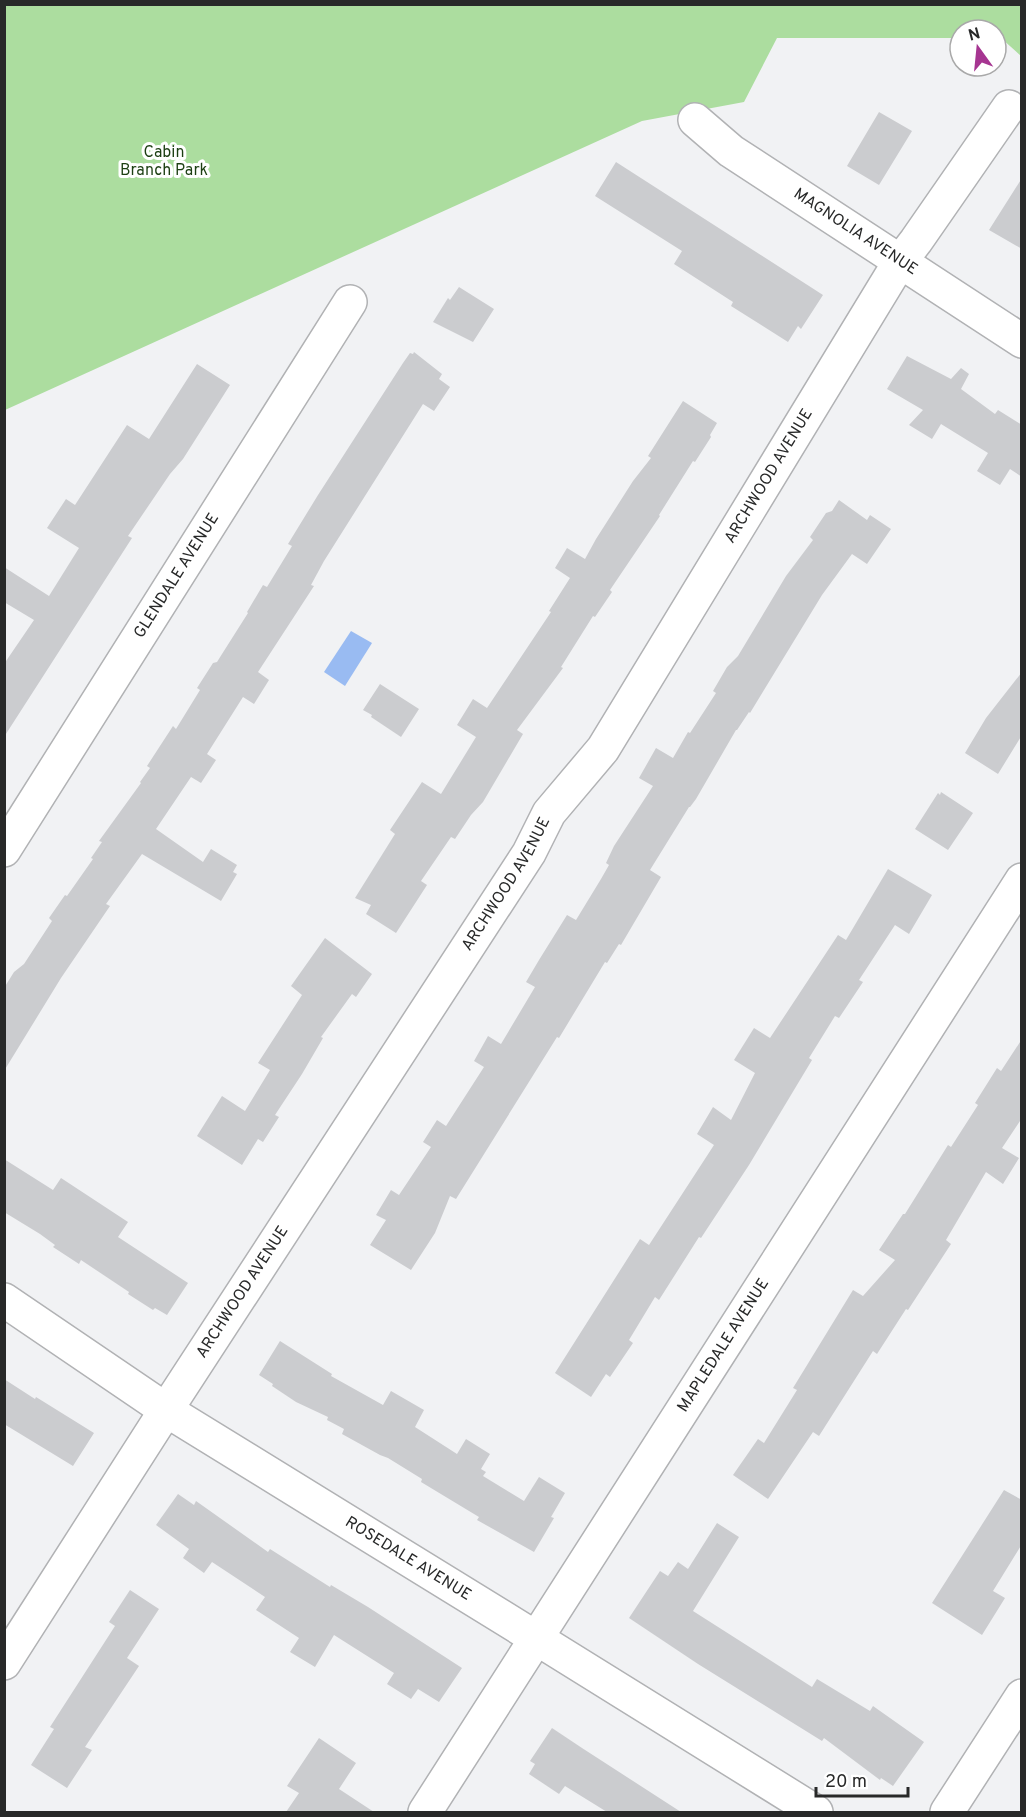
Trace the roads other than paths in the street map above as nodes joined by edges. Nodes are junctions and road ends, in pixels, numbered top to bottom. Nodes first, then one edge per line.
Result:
1 (1009, 107) dead end
2 (695, 120) dead end
3 (899, 262) junction
4 (350, 302) dead end
5 (1022, 341) edge
6 (4, 850) edge
7 (1022, 880) edge
8 (4, 1300) edge
9 (166, 1410) junction
10 (536, 1638) junction
11 (4, 1663) edge
12 (1022, 1696) edge
13 (425, 1812) edge
14 (816, 1812) edge
15 (947, 1812) edge

1 - 3 street, ARCHWOOD AVENUE
2 - 3 street, MAGNOLIA AVENUE
3 - 5 street, MAGNOLIA AVENUE
3 - 9 street, ARCHWOOD AVENUE
4 - 6 street, GLENDALE AVENUE
7 - 10 street, MAPLEDALE AVENUE
8 - 9 street, ROSEDALE AVENUE
9 - 10 street, ROSEDALE AVENUE
9 - 11 street, ARCHWOOD AVENUE
10 - 13 street, MAPLEDALE AVENUE
10 - 14 street, ROSEDALE AVENUE
12 - 15 street

